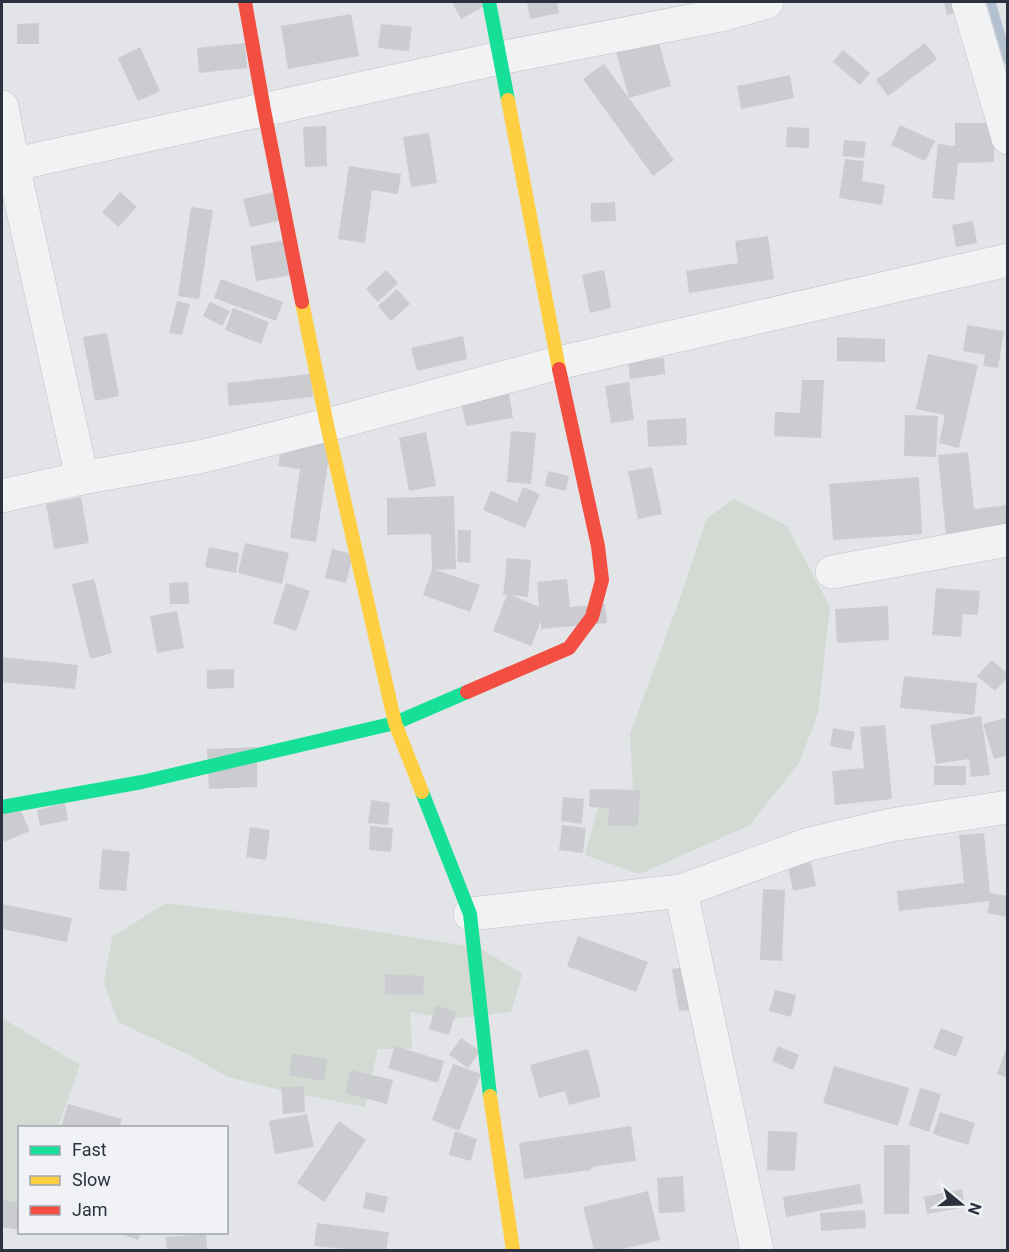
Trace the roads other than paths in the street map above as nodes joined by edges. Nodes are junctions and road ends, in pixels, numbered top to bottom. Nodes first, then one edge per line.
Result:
1 (245, 2) edge
2 (489, 2) edge
3 (767, 2) edge
4 (968, 2) edge
5 (500, 58) junction
6 (2, 107) edge
7 (264, 110) junction
8 (1008, 138) edge
9 (7, 166) edge
10 (1008, 260) edge
11 (558, 363) junction
12 (327, 425) junction
13 (82, 478) junction
14 (2, 496) edge
15 (1008, 540) edge
16 (832, 572) dead end
17 (395, 723) junction
18 (2, 807) edge
19 (1008, 807) edge
20 (681, 891) junction
21 (470, 914) junction
22 (513, 1251) edge
23 (756, 1251) edge

1 - 7 street
2 - 5 street
3 - 5 street
4 - 8 street
5 - 7 street
5 - 11 street
6 - 9 street
7 - 9 street
7 - 12 street
9 - 13 street
10 - 11 street
11 - 12 street
11 - 17 street
12 - 13 street
12 - 17 street
13 - 14 street
15 - 16 street
17 - 18 street
17 - 21 street
19 - 20 street
20 - 21 street
20 - 23 street
21 - 22 street

